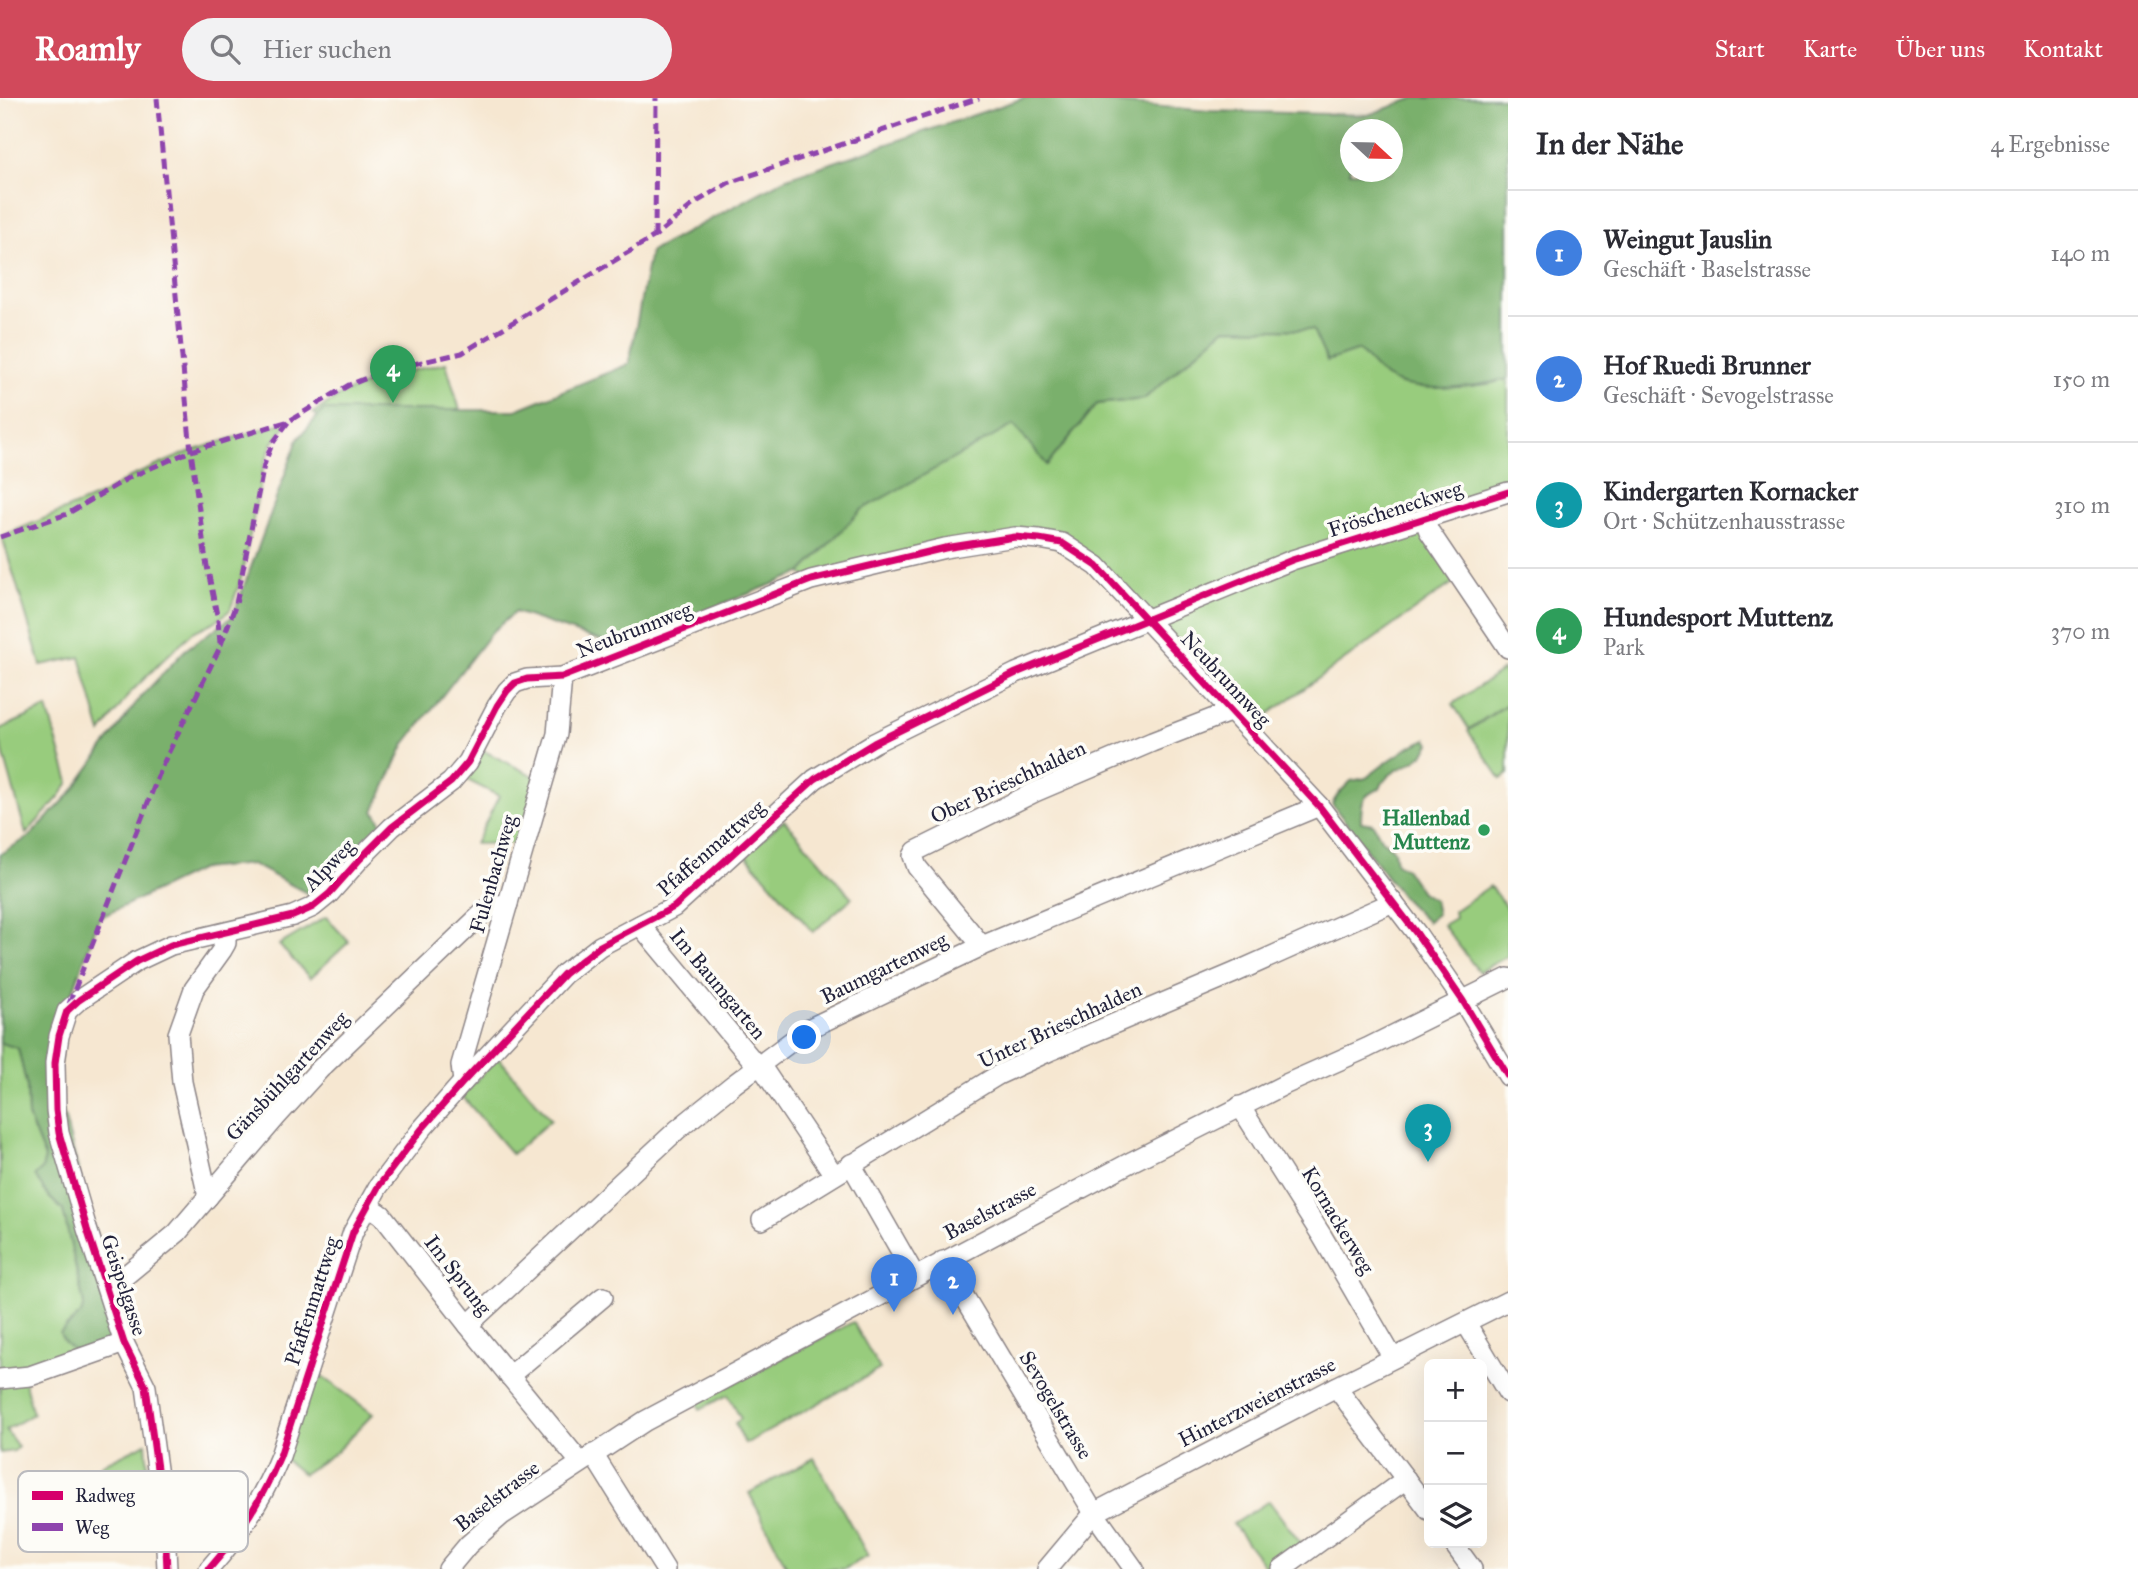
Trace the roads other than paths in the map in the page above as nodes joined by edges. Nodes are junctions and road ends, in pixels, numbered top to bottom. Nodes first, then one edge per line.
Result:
1 (1508, 492) edge
2 (1424, 518) junction
3 (1292, 561) joint
4 (1146, 621) junction
5 (1508, 648) edge
6 (562, 677) junction
7 (1232, 711) junction
8 (1319, 806) junction
9 (1393, 902) junction
10 (508, 904) junction
11 (640, 925) junction
12 (226, 933) junction
13 (982, 946) junction
14 (1508, 978) edge
15 (1463, 1001) junction
16 (67, 1011) joint
17 (758, 1067) junction
18 (1508, 1076) edge
19 (463, 1082) junction
20 (1240, 1107) junction
21 (851, 1164) junction
22 (834, 1175) junction
23 (208, 1197) junction
24 (368, 1205) junction
25 (762, 1220) dead end
26 (943, 1261) junction
27 (915, 1276) junction
28 (108, 1290) junction
29 (603, 1297) dead end
30 (1508, 1301) edge
31 (1466, 1323) junction
32 (468, 1325) junction
33 (124, 1343) junction
34 (1393, 1358) junction
35 (509, 1376) junction
36 (0, 1380) edge
37 (1336, 1387) junction
38 (1508, 1392) edge
39 (587, 1458) junction
40 (157, 1471) edge
41 (1406, 1479) junction
42 (1424, 1503) edge
43 (1094, 1513) junction
44 (248, 1518) edge
45 (1457, 1548) edge
46 (223, 1552) edge
47 (209, 1569) edge
48 (448, 1569) edge
49 (665, 1569) edge
50 (1047, 1569) edge
51 (1134, 1569) edge
52 (1282, 1569) edge
53 (1472, 1569) edge

1 - 2 street, Fröscheneckweg
2 - 3 street, Fröscheneckweg
2 - 5 street
3 - 4 street, Pfaffenmattweg
4 - 6 street, Neubrunnweg
4 - 7 street, Neubrunnweg
4 - 11 street, Pfaffenmattweg
6 - 10 street, Fulenbachweg
6 - 12 street, Alpweg
7 - 8 street, Neubrunnweg
7 - 13 street, Ober Brieschhalden
8 - 9 street, Neubrunnweg
8 - 13 street, Baumgartenweg
9 - 15 street, Neubrunnweg
9 - 21 street, Unter Brieschhalden
10 - 19 street, Fulenbachweg
10 - 23 street, Gänsbühlgartenweg
11 - 17 street, Im Baumgarten
11 - 19 street, Pfaffenmattweg
12 - 16 street, Alpweg
12 - 23 street
13 - 17 street, Baumgartenweg
14 - 15 street, Baselstrasse
15 - 18 street, Neubrunnweg
15 - 20 street, Baselstrasse
16 - 28 street, Geispelgasse
17 - 22 street, Im Baumgarten
17 - 32 street, Baumgartenweg
19 - 24 street, Pfaffenmattweg
20 - 26 street, Baselstrasse
20 - 34 street, Kornackerweg
21 - 22 street, Unter Brieschhalden
21 - 27 street
22 - 25 street, Unter Brieschhalden
23 - 28 street, Gänsbühlgartenweg
24 - 32 street, Im Sprung
24 - 44 street, Pfaffenmattweg
26 - 27 street, Baselstrasse
26 - 43 street, Sevogelstrasse
27 - 39 street, Baselstrasse
28 - 33 street, Geispelgasse
29 - 35 street
30 - 31 street, Hinterzweienstrasse
31 - 34 street, Hinterzweienstrasse
31 - 38 street
32 - 35 street, Im Sprung
33 - 36 street
33 - 40 street, Geispelgasse
34 - 37 street, Hinterzweienstrasse
35 - 39 street, Im Sprung
37 - 41 street
37 - 43 street, Hinterzweienstrasse
39 - 48 street, Baselstrasse
39 - 49 street, Im Sprung
41 - 42 street
41 - 52 street
43 - 50 street, Hinterzweienstrasse
43 - 51 street, Sevogelstrasse
45 - 53 street
46 - 47 street, Pfaffenmattweg

